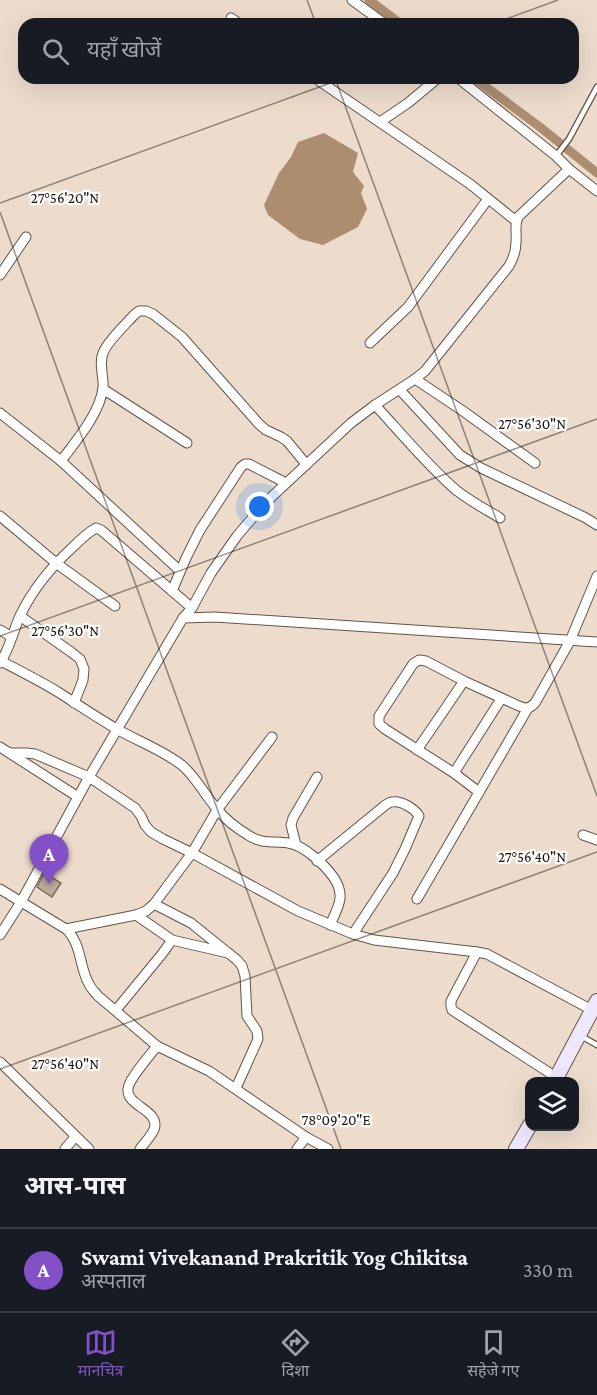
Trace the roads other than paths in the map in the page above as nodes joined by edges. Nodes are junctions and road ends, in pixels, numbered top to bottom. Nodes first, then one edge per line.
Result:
1 (352, 0) edge
2 (377, 18) edge
3 (324, 84) edge
4 (431, 84) edge
5 (466, 84) edge
6 (597, 87) edge
7 (380, 122) junction
8 (557, 154) junction
9 (569, 169) junction
10 (597, 191) edge
11 (488, 199) junction
12 (516, 221) junction
13 (26, 237) dead end
14 (0, 275) edge
15 (370, 343) dead end
16 (416, 379) junction
17 (103, 388) junction
18 (400, 390) junction
19 (375, 405) junction
20 (0, 413) edge
21 (187, 443) dead end
22 (61, 461) junction
23 (535, 463) dead end
24 (306, 464) junction
25 (286, 483) junction
26 (0, 516) edge
27 (500, 518) dead end
28 (597, 525) edge
29 (56, 563) junction
30 (180, 571) junction
31 (597, 576) edge
32 (172, 591) junction
33 (115, 606) dead end
34 (192, 608) junction
35 (20, 616) junction
36 (183, 618) junction
37 (0, 630) edge
38 (12, 637) junction
39 (570, 641) junction
40 (597, 642) edge
41 (1, 662) edge
42 (464, 681) junction
43 (501, 699) junction
44 (74, 703) junction
45 (528, 708) junction
46 (117, 729) junction
47 (272, 737) dead end
48 (0, 747) edge
49 (417, 750) junction
50 (10, 753) junction
51 (454, 773) junction
52 (89, 777) junction
53 (317, 777) dead end
54 (480, 792) junction
55 (78, 797) junction
56 (217, 810) junction
57 (583, 835) dead end
58 (597, 840) edge
59 (296, 845) junction
60 (192, 853) junction
61 (317, 861) junction
62 (0, 889) edge
63 (417, 899) dead end
64 (21, 902) junction
65 (154, 904) junction
66 (136, 915) junction
67 (330, 925) junction
68 (66, 929) junction
69 (353, 933) junction
70 (0, 935) edge
71 (172, 940) junction
72 (477, 952) junction
73 (230, 953) junction
74 (595, 1005) edge
75 (116, 1010) junction
76 (579, 1035) junction
77 (597, 1045) edge
78 (158, 1046) junction
79 (0, 1062) edge
80 (552, 1077) edge
81 (556, 1077) edge
82 (236, 1088) junction
83 (526, 1131) edge
84 (75, 1137) junction
85 (306, 1137) junction
86 (64, 1149) edge
87 (89, 1149) edge
88 (140, 1149) edge
89 (297, 1149) edge
90 (327, 1149) edge
91 (516, 1149) edge

1 - 2 street
3 - 7 street
4 - 7 street
5 - 8 street
6 - 8 lane
7 - 11 street
8 - 9 street
9 - 10 street
9 - 12 street
11 - 12 street
11 - 15 street
12 - 16 street
13 - 14 street
16 - 18 street
16 - 23 street
17 - 21 street
17 - 22 street
17 - 24 street
18 - 19 street
18 - 28 street
19 - 24 street
19 - 27 street
20 - 22 street
22 - 30 street
24 - 25 street
25 - 30 street
25 - 34 street
26 - 29 street
29 - 32 street
29 - 33 street
29 - 35 street
30 - 32 street
31 - 39 street
32 - 34 street
34 - 36 street
35 - 38 street
35 - 44 street
36 - 39 street
36 - 46 street
37 - 38 street
38 - 41 street
39 - 40 street
39 - 45 street
41 - 44 street
42 - 43 street
42 - 49 street
42 - 49 street
43 - 45 street
43 - 51 street
44 - 46 street
45 - 54 street
46 - 52 street
46 - 56 street
47 - 56 street
48 - 50 street
49 - 51 street
50 - 52 street
50 - 55 street
51 - 54 street
52 - 55 street
52 - 60 street
53 - 59 street
54 - 63 street
55 - 64 street
56 - 59 street
56 - 60 street
57 - 58 street
59 - 61 street
60 - 65 street
60 - 67 street
61 - 67 street
61 - 69 street
62 - 64 street
64 - 68 street
64 - 70 street
65 - 66 street
65 - 73 street
66 - 68 street
66 - 71 street
67 - 69 street
68 - 75 street
69 - 72 street
71 - 73 street
71 - 75 street
72 - 74 street
72 - 80 street
73 - 82 street
74 - 76 main road
75 - 78 street
76 - 77 lane
76 - 81 main road
78 - 82 street
78 - 88 street
79 - 84 street
82 - 85 street
83 - 91 main road
84 - 86 street
84 - 87 street
85 - 89 street
85 - 90 street

